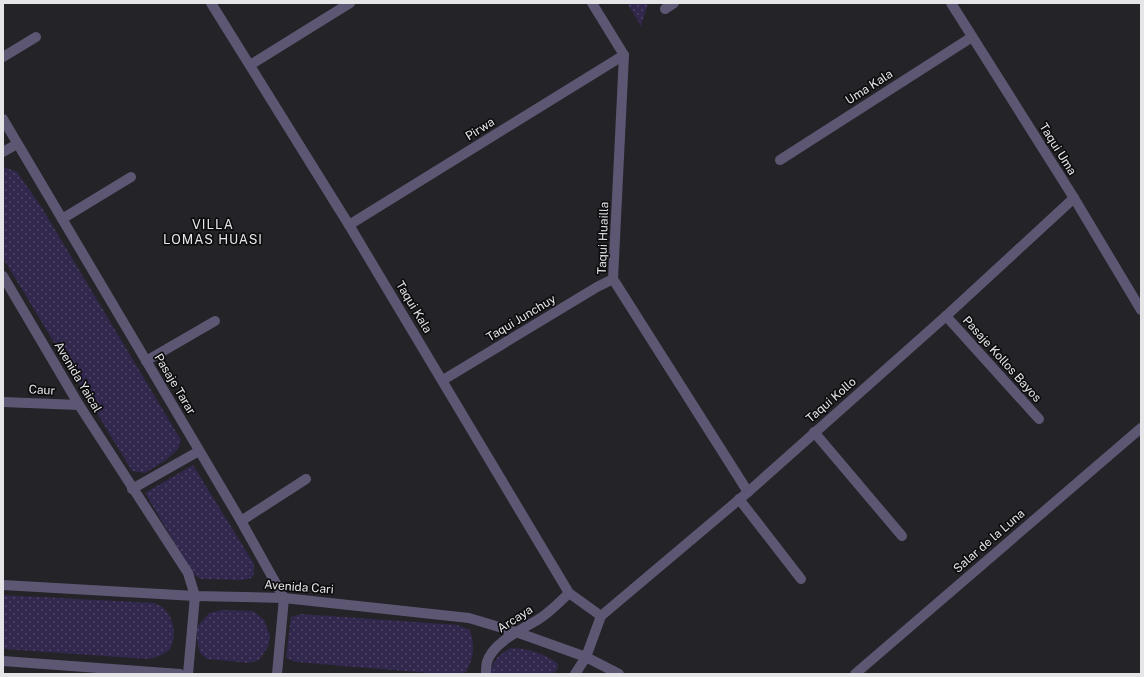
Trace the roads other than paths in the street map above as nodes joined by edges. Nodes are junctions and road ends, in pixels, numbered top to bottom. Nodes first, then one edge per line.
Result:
1 (211, 3) edge
2 (350, 3) edge
3 (592, 3) edge
4 (951, 3) edge
5 (36, 37) dead end
6 (972, 37) junction
7 (624, 55) junction
8 (3, 56) edge
9 (250, 65) junction
10 (3, 119) edge
11 (18, 144) junction
12 (3, 152) edge
13 (780, 160) dead end
14 (131, 177) dead end
15 (1074, 198) junction
16 (62, 219) junction
17 (349, 225) junction
18 (3, 276) edge
19 (613, 279) junction
20 (1141, 310) edge
21 (946, 316) junction
22 (215, 321) dead end
23 (146, 361) junction
24 (443, 380) junction
25 (3, 402) edge
26 (79, 405) junction
27 (1039, 419) dead end
28 (1141, 428) edge
29 (814, 432) junction
30 (199, 451) junction
31 (306, 479) dead end
32 (132, 489) junction
33 (748, 492) junction
34 (740, 499) junction
35 (241, 521) junction
36 (902, 536) dead end
37 (801, 579) dead end
38 (3, 585) edge
39 (569, 593) junction
40 (195, 596) junction
41 (284, 598) junction
42 (601, 616) junction
43 (516, 632) junction
44 (586, 657) junction
45 (3, 661) edge
46 (180, 674) edge
47 (188, 674) edge
48 (277, 674) edge
49 (486, 674) edge
50 (575, 674) edge
51 (619, 674) edge
52 (855, 674) edge

1 - 9 street, Taqui Kala
2 - 9 street
3 - 7 street
4 - 6 street, Taqui Uma
5 - 8 street
6 - 13 street, Uma Kala
6 - 15 street, Taqui Uma
7 - 17 street, Pirwa
7 - 19 street, Taqui Huailla
9 - 17 street, Taqui Kala
10 - 11 street, Pasaje Tarar
11 - 12 street
11 - 16 street, Pasaje Tarar
14 - 16 street
15 - 20 street, Taqui Uma
15 - 21 street, Taqui Kollo
16 - 23 street, Pasaje Tarar
17 - 24 street, Taqui Kala
18 - 26 street, Avenida Yaical
19 - 24 street, Taqui Junchuy
19 - 33 street, Taqui Huailla
21 - 27 street, Pasaje Kollos Bayos
21 - 29 street, Taqui Kollo
22 - 23 street
23 - 30 street, Pasaje Tarar
24 - 39 street, Taqui Kala
25 - 26 street, Caur
26 - 32 street, Avenida Yaical
28 - 52 street, Salar de la Luna
29 - 33 street, Taqui Kollo
29 - 36 street
30 - 32 street
30 - 35 street, Pasaje Tarar
31 - 35 street
32 - 40 street, Avenida Yaical
33 - 34 street, Taqui Kollo
34 - 37 street
34 - 42 street, Taqui Kollo
35 - 41 street, Pasaje Tarar
38 - 40 street, Avenida Cari
39 - 42 street, Taqui Kala
39 - 43 street, Arcaya
40 - 41 street, Avenida Cari
40 - 47 street, Avenida Yaical
41 - 43 street, Avenida Cari
41 - 48 street
42 - 44 street
43 - 44 street, Avenida Cari
43 - 49 street, Arcaya
44 - 50 street
44 - 51 street, Avenida Cari
45 - 46 street

